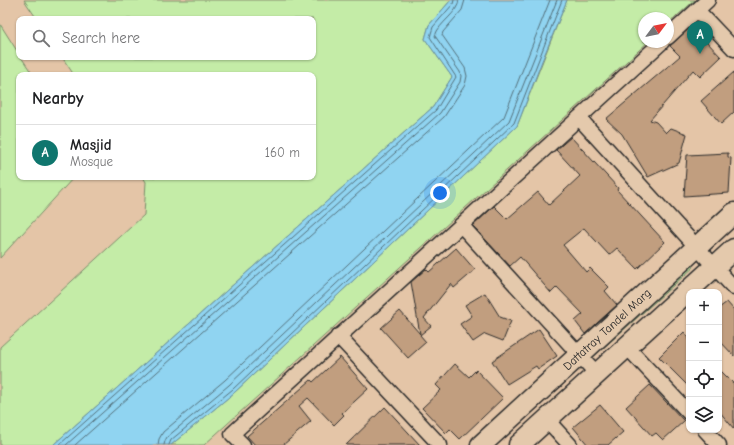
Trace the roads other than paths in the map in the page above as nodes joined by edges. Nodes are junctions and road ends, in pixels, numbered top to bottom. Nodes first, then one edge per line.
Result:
1 (708, 0) edge
2 (697, 10) junction
3 (674, 31) edge
4 (732, 44) edge
5 (655, 48) edge
6 (579, 118) junction
7 (734, 213) edge
8 (461, 225) junction
9 (697, 247) junction
10 (734, 249) edge
11 (714, 267) junction
12 (734, 288) edge
13 (338, 336) junction
14 (627, 347) junction
15 (579, 355) junction
16 (597, 374) junction
17 (686, 410) edge
18 (547, 420) junction
19 (708, 433) edge
20 (243, 445) edge
21 (440, 445) edge
22 (481, 445) edge
23 (519, 445) edge
24 (570, 445) edge
25 (719, 445) edge

1 - 2 street
2 - 3 street
2 - 4 street
5 - 6 street
6 - 8 street
6 - 9 street
7 - 9 main road, Dattatray Tandel Marg
8 - 13 street
8 - 15 street
9 - 11 street
9 - 15 main road, Dattatray Tandel Marg
10 - 11 main road
11 - 12 street
11 - 14 main road
13 - 20 street
13 - 21 street
14 - 16 main road
14 - 17 street
15 - 16 street
15 - 22 main road, Dattatray Tandel Marg
16 - 18 main road
18 - 23 main road
18 - 24 street
19 - 25 street

